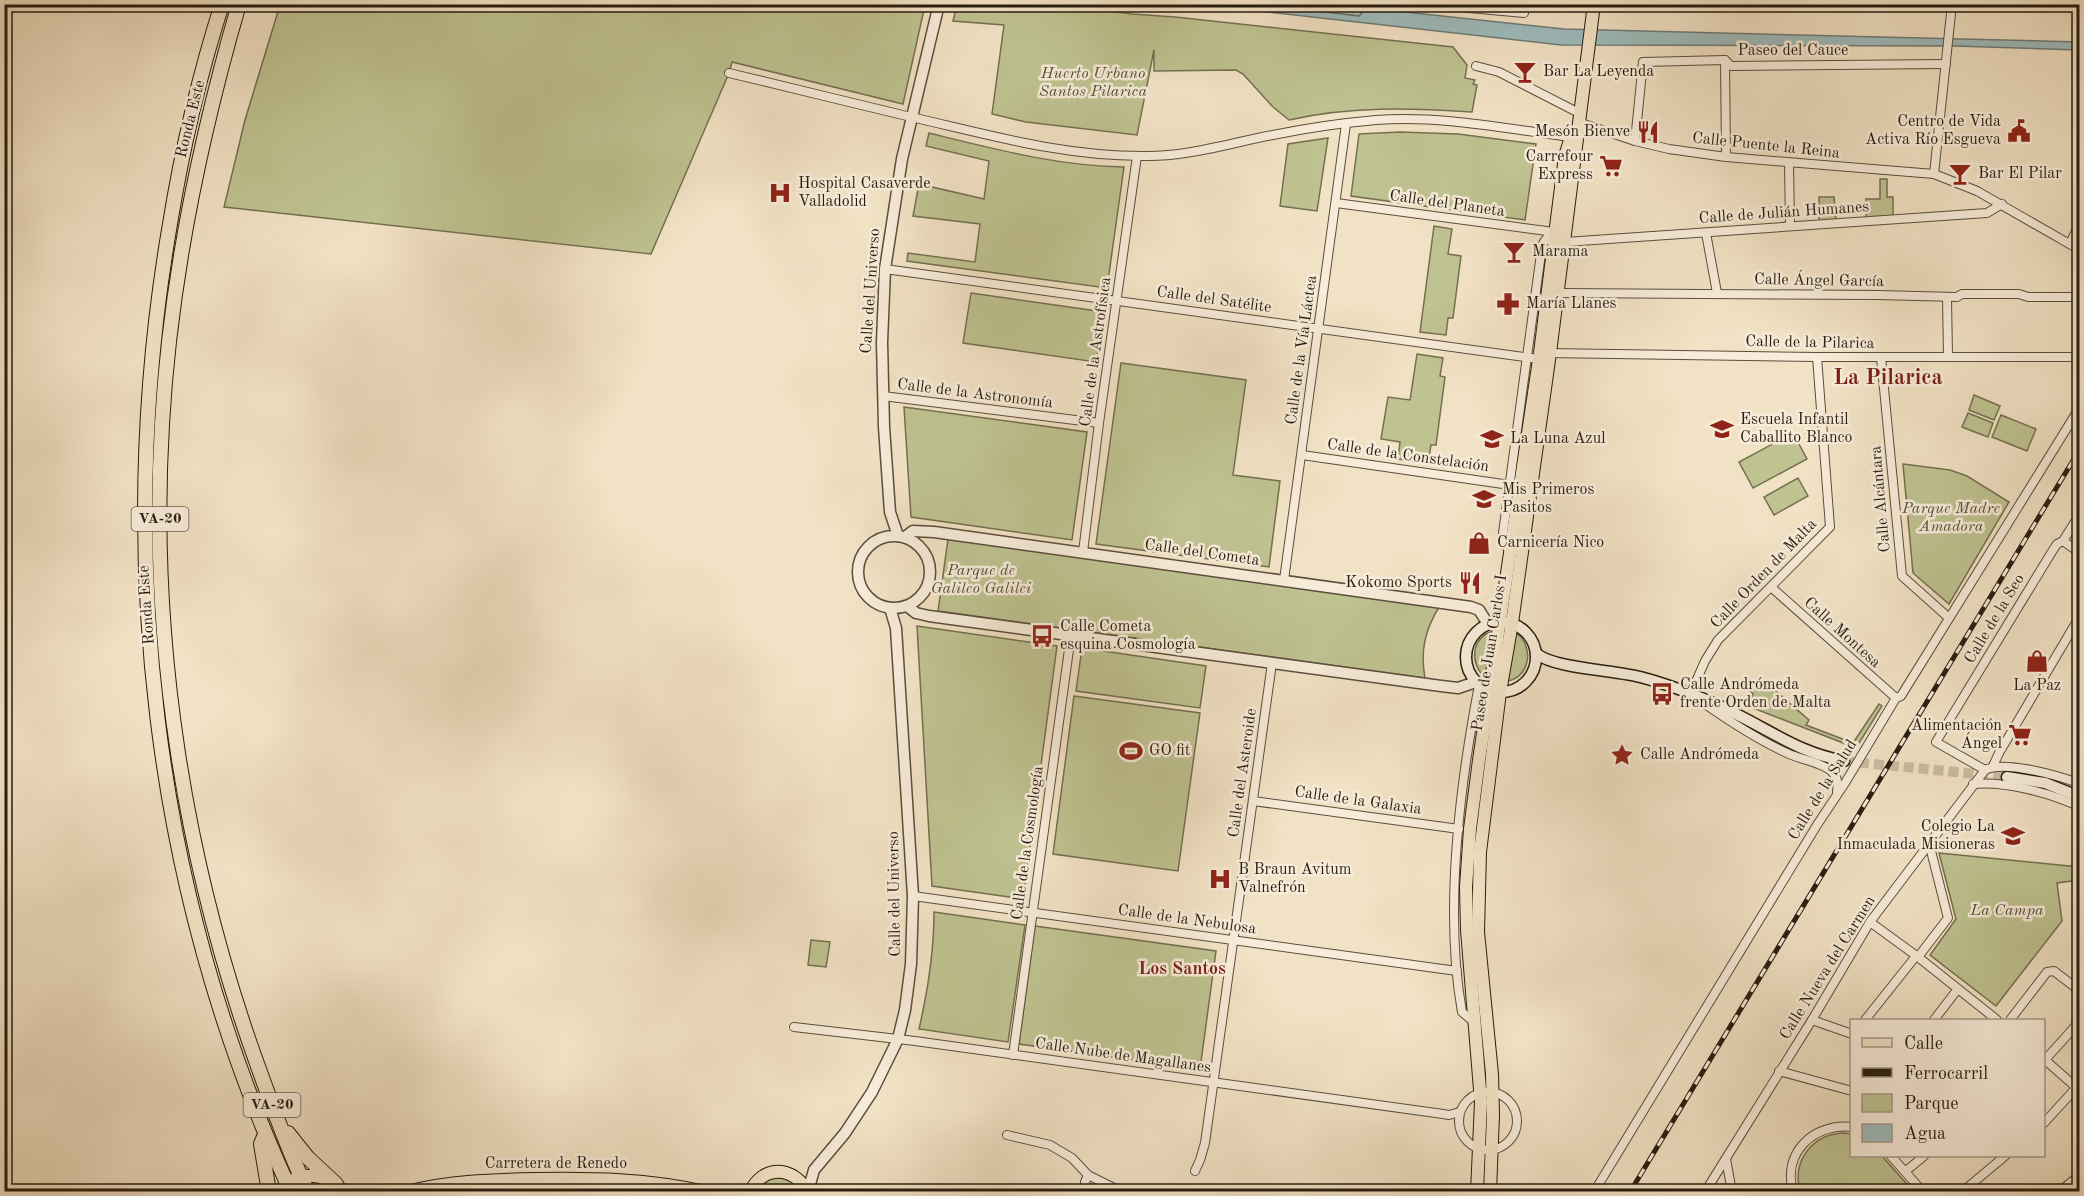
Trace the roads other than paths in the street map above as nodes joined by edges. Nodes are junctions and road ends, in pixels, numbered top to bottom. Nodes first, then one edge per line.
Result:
1 (222, 4) edge
2 (239, 4) edge
3 (939, 4) edge
4 (1426, 4) edge
5 (1594, 4) edge
6 (1952, 4) edge
7 (1444, 5) edge
8 (1525, 9) edge
9 (1725, 60) junction
10 (1946, 60) junction
11 (1476, 66) dead end
12 (729, 73) dead end
13 (911, 117) junction
14 (1578, 118) junction
15 (1346, 124) junction
16 (1571, 137) junction
17 (1635, 141) junction
18 (1137, 156) junction
19 (1726, 157) junction
20 (1789, 163) junction
21 (1934, 174) junction
22 (1336, 203) junction
23 (2002, 204) junction
24 (2079, 222) edge
25 (1790, 226) junction
26 (1706, 232) junction
27 (1560, 237) junction
28 (2070, 244) junction
29 (2079, 250) edge
30 (885, 269) junction
31 (1558, 293) junction
32 (1717, 294) junction
33 (1947, 297) junction
34 (2079, 297) edge
35 (1117, 301) junction
36 (1319, 328) junction
37 (1539, 356) junction
38 (1817, 357) junction
39 (1881, 357) junction
40 (1948, 357) junction
41 (2079, 357) edge
42 (883, 396) junction
43 (2079, 407) edge
44 (1099, 423) junction
45 (1302, 455) junction
46 (1510, 485) junction
47 (890, 512) junction
48 (2079, 514) edge
49 (901, 536) junction
50 (882, 537) junction
51 (2063, 542) junction
52 (1083, 552) junction
53 (2079, 552) edge
54 (1510, 554) junction
55 (1284, 580) junction
56 (1771, 587) junction
57 (900, 607) junction
58 (2079, 616) edge
59 (1949, 618) junction
60 (1500, 623) junction
61 (1071, 635) junction
62 (1537, 654) junction
63 (1552, 662) junction
64 (1272, 663) junction
65 (1535, 668) junction
66 (1486, 687) junction
67 (1693, 696) junction
68 (1896, 698) junction
69 (1844, 761) tunnel mouth
70 (1989, 768) junction
71 (2007, 777) tunnel mouth
72 (1973, 784) junction
73 (2079, 784) edge
74 (1835, 797) junction
75 (2079, 797) edge
76 (1253, 801) junction
77 (2079, 807) edge
78 (1459, 829) junction
79 (1929, 843) junction
80 (913, 896) junction
81 (1033, 912) junction
82 (1870, 922) junction
83 (1233, 939) junction
84 (1917, 956) junction
85 (1457, 971) junction
86 (1957, 990) junction
87 (2079, 992) edge
88 (1866, 1019) edge
89 (1935, 1019) edge
90 (1996, 1019) edge
91 (2011, 1019) edge
92 (1812, 1020) junction
93 (2079, 1021) edge
94 (1475, 1023) junction
95 (794, 1027) dead end
96 (1850, 1034) edge
97 (898, 1039) junction
98 (1013, 1054) junction
99 (2045, 1059) edge
100 (2045, 1061) edge
101 (1779, 1071) junction
102 (1214, 1082) junction
103 (2078, 1089) edge
104 (1850, 1091) edge
105 (1487, 1092) junction
106 (274, 1110) junction
107 (1460, 1112) junction
108 (1449, 1115) junction
109 (2045, 1121) edge
110 (1458, 1124) junction
111 (1850, 1127) edge
112 (265, 1135) junction
113 (1007, 1135) dead end
114 (1486, 1149) junction
115 (1893, 1157) edge
116 (1922, 1157) edge
117 (2003, 1157) edge
118 (1726, 1159) junction
119 (814, 1170) junction
120 (1195, 1171) dead end
121 (1906, 1171) junction
122 (2079, 1174) edge
123 (300, 1176) junction
124 (795, 1176) junction
125 (1087, 1179) junction
126 (285, 1189) edge
127 (342, 1189) edge
128 (269, 1191) edge
129 (308, 1191) edge
130 (407, 1191) edge
131 (705, 1191) edge
132 (750, 1191) edge
133 (808, 1191) edge
134 (1081, 1191) edge
135 (1090, 1191) edge
136 (1122, 1191) edge
137 (1477, 1191) edge
138 (1490, 1191) edge
139 (1594, 1191) edge
140 (1705, 1191) edge
141 (1732, 1191) edge
142 (1793, 1191) edge
143 (1923, 1191) edge
144 (1962, 1191) edge
145 (2059, 1191) edge

1 - 112 highway, Ronda Este / VA-20
2 - 106 highway, Ronda Este / VA-20
3 - 13 street, Calle del Universo
4 - 7 street
5 - 14 main road, Paseo de Juan Carlos I
6 - 10 street
7 - 8 street
9 - 10 street, Paseo del Cauce
9 - 17 street, Paseo del Cauce
9 - 19 street
10 - 21 street
11 - 14 street, Calle Puente la Reina
12 - 13 street
13 - 18 street
13 - 30 street, Calle del Universo
14 - 16 main road, Paseo de Juan Carlos I
14 - 17 street, Calle Puente la Reina
14 - 27 main road, Paseo de Juan Carlos I
15 - 16 street
15 - 18 street
15 - 22 street, Calle de la Vía Láctea
16 - 27 main road, Paseo de Juan Carlos I
17 - 19 street, Calle Puente la Reina
18 - 35 street, Calle de la Astrofísica
19 - 20 street, Calle Puente la Reina
20 - 21 street, Calle Puente la Reina
20 - 25 street
21 - 23 street, Calle Puente la Reina
22 - 27 street, Calle del Planeta
22 - 36 street, Calle de la Vía Láctea
23 - 25 street, Calle de Julián Humanes
23 - 28 street, Calle Puente la Reina
24 - 28 street
25 - 26 street, Calle de Julián Humanes
26 - 27 street, Calle de Julián Humanes
26 - 32 street
27 - 31 main road, Paseo de Juan Carlos I
27 - 37 main road, Paseo de Juan Carlos I
28 - 29 street, Calle Puente la Reina
30 - 35 street, Calle del Satélite
30 - 42 street, Calle del Universo
31 - 32 street, Calle Ángel García
31 - 37 main road, Paseo de Juan Carlos I
32 - 33 street, Calle Ángel García
33 - 34 street, Calle Ángel García
33 - 40 street
35 - 36 street, Calle del Satélite
35 - 44 street, Calle de la Astrofísica
36 - 37 street, Calle del Satélite
36 - 45 street, Calle de la Vía Láctea
37 - 38 street, Calle de la Pilarica
37 - 46 street
37 - 54 main road, Paseo de Juan Carlos I
37 - 60 main road, Paseo de Juan Carlos I
38 - 39 street, Calle de la Pilarica
38 - 56 street, Calle Orden de Malta
39 - 40 street, Calle de la Pilarica
39 - 59 street, Calle Alcántara
40 - 41 street, Calle de la Pilarica
42 - 44 street, Calle de la Astronomía
42 - 47 street, Calle del Universo
43 - 59 street, Calle de la Salud
44 - 52 street, Calle de la Astrofísica
45 - 46 street, Calle de la Constelación
45 - 55 street, Calle de la Vía Láctea
46 - 54 street
47 - 49 street, Calle del Universo
47 - 50 street, Calle del Universo
48 - 51 street, Calle de la Seo
49 - 50 street
49 - 52 street, Calle del Cometa
49 - 57 street
50 - 57 street
51 - 53 street
51 - 70 street, Calle de la Seo
52 - 55 street, Calle del Cometa
54 - 60 main road, Paseo de Juan Carlos I
55 - 60 street, Calle del Cometa
56 - 67 street, Calle Orden de Malta
56 - 68 street, Calle Montesa
57 - 61 street
57 - 80 street, Calle del Universo
58 - 70 street, Calle Nueva del Carmen
59 - 68 street, Calle de la Salud
60 - 62 street, Calle del Cometa
60 - 66 main road, Paseo de Juan Carlos I
60 - 66 street
61 - 64 street
61 - 81 street, Calle de la Cosmología
62 - 63 street
62 - 65 street
63 - 65 street
63 - 67 street
64 - 66 street
64 - 76 street, Calle del Asteroide
65 - 66 street
66 - 78 street, Paseo de Juan Carlos I
66 - 94 main road, Paseo de Juan Carlos I
66 - 105 main road, Paseo de Juan Carlos I
67 - 69 street
67 - 74 street
68 - 74 street, Calle de la Salud
70 - 72 street, Calle Nueva del Carmen
70 - 73 street
71 - 75 street
72 - 77 street
72 - 79 street, Calle Nueva del Carmen
74 - 139 street, Calle de la Salud
76 - 78 street, Calle de la Galaxia
76 - 83 street, Calle del Asteroide
78 - 85 street, Paseo de Juan Carlos I
79 - 82 street, Calle Nueva del Carmen
79 - 84 street
80 - 81 street, Calle de la Nebulosa
80 - 97 street, Calle del Universo
81 - 83 street, Calle de la Nebulosa
81 - 98 street, Calle de la Cosmología
82 - 84 street
82 - 92 street, Calle Nueva del Carmen
83 - 85 street, Calle de la Nebulosa
83 - 102 street, Calle del Asteroide
84 - 86 street
84 - 88 street
85 - 94 street, Paseo de Juan Carlos I
86 - 89 street
86 - 90 street
87 - 91 street
92 - 96 street
92 - 101 street, Calle Nueva del Carmen
93 - 99 street
94 - 105 main road, Paseo de Juan Carlos I
95 - 97 street, Calle Nube de Magallanes
97 - 98 street, Calle Nube de Magallanes
97 - 119 street, Calle del Universo
98 - 102 street, Calle Nube de Magallanes
100 - 103 street
101 - 104 street
101 - 118 street, Calle Nueva del Carmen
102 - 108 street, Calle Nube de Magallanes
102 - 120 street, Calle del Asteroide
103 - 109 street
105 - 107 street
105 - 114 main road, Paseo de Juan Carlos I
105 - 114 street
106 - 123 highway, Ronda Este / VA-20
106 - 127 highway
107 - 108 street, Calle Nube de Magallanes
107 - 110 street
108 - 110 street
110 - 114 street
111 - 142 street
112 - 126 highway, Ronda Este / VA-20
112 - 128 highway
113 - 125 street
114 - 137 main road, Paseo de Juan Carlos I
114 - 138 main road, Paseo de Juan Carlos I
115 - 121 street
116 - 121 street
117 - 144 street
118 - 140 street, Calle Nueva del Carmen
118 - 141 street
119 - 124 street
119 - 133 street, Calle del Universo
121 - 143 street
122 - 145 street
123 - 126 main road
123 - 127 main road
123 - 129 highway, Ronda Este / VA-20
124 - 132 main road
124 - 133 main road
125 - 134 street
125 - 135 street
125 - 136 street
130 - 131 main road, Carretera de Renedo

